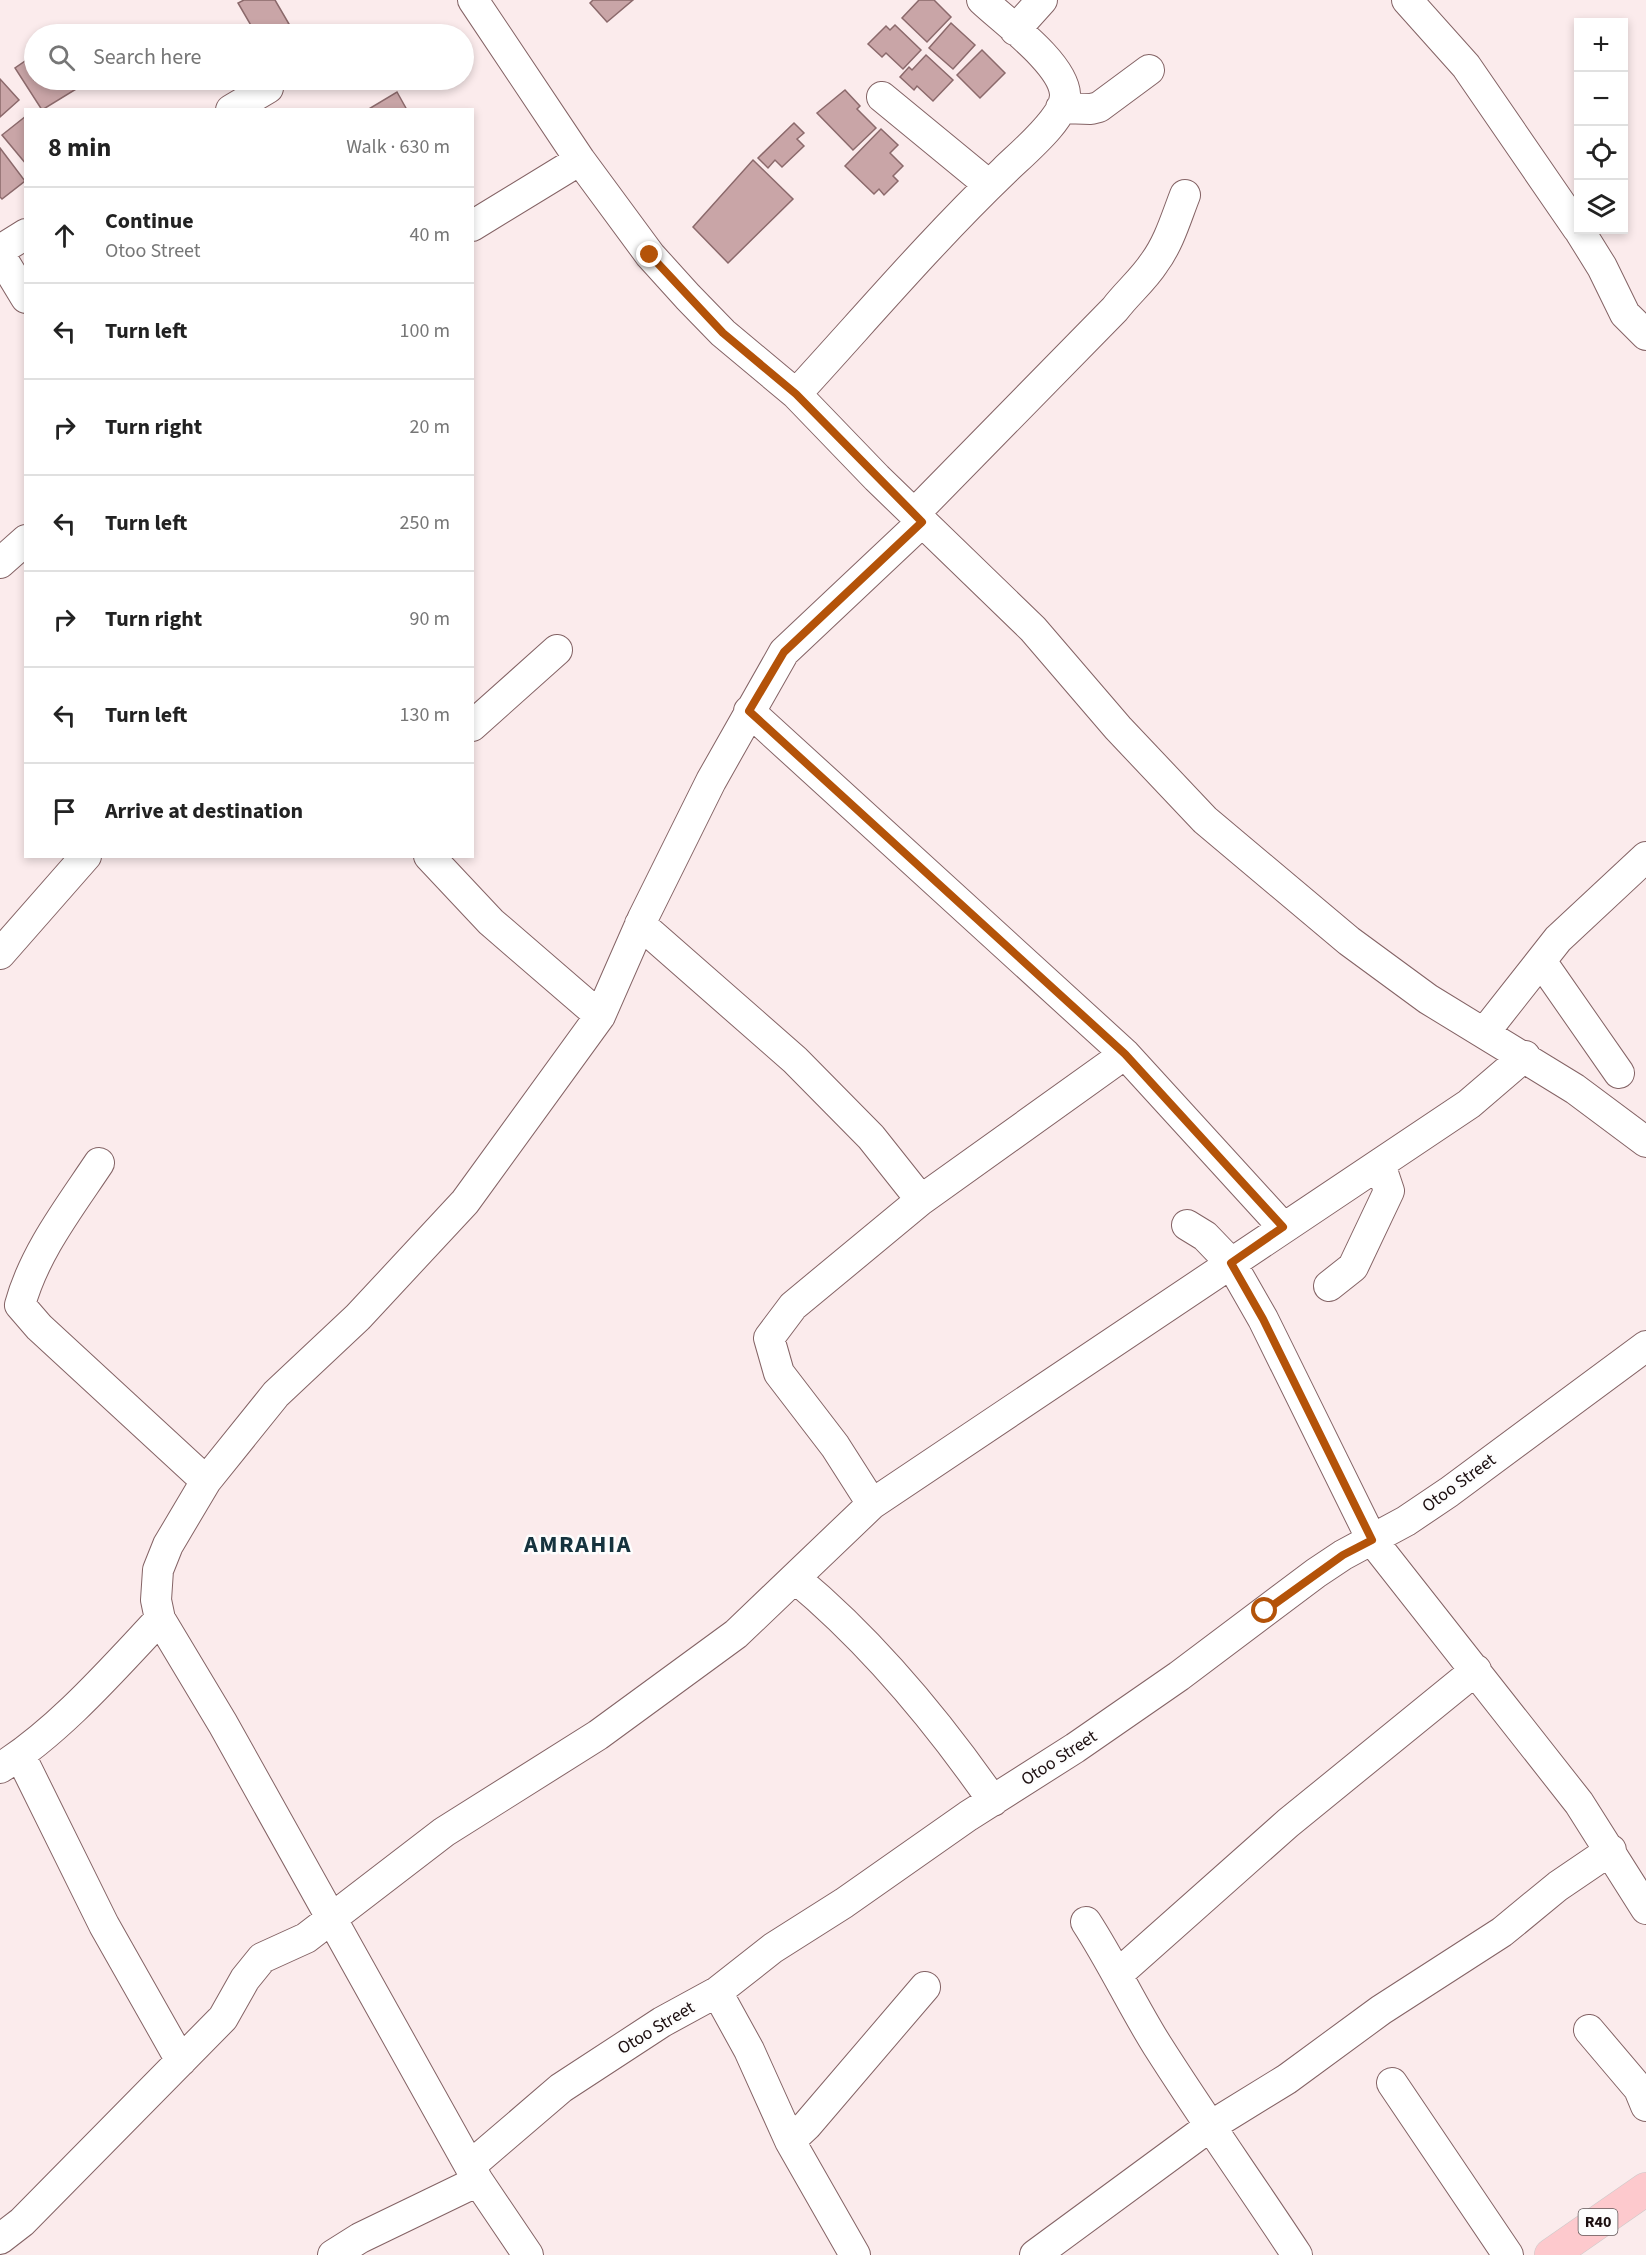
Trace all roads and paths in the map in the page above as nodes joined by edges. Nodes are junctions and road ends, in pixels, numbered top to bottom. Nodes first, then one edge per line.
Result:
1 (473, 0) edge
2 (982, 0) edge
3 (1042, 0) edge
4 (1407, 0) edge
5 (1015, 30) junction
6 (1149, 70) dead end
7 (265, 90) edge
8 (882, 96) dead end
9 (234, 108) edge
10 (1062, 108) junction
11 (580, 160) junction
12 (989, 185) junction
13 (1185, 195) dead end
14 (1574, 222) edge
15 (474, 225) edge
16 (1582, 234) edge
17 (24, 235) edge
18 (0, 253) edge
19 (24, 295) edge
20 (1646, 335) edge
21 (796, 394) junction
22 (918, 518) junction
23 (24, 542) edge
24 (0, 563) edge
25 (557, 650) dead end
26 (749, 711) junction
27 (474, 724) edge
28 (1646, 857) edge
29 (84, 858) edge
30 (431, 858) edge
31 (640, 924) junction
32 (0, 954) edge
33 (1541, 961) junction
34 (600, 1016) junction
35 (1484, 1034) junction
36 (1125, 1054) junction
37 (1525, 1056) junction
38 (1619, 1073) dead end
39 (1646, 1142) edge
40 (99, 1162) dead end
41 (1380, 1164) junction
42 (921, 1200) junction
43 (1187, 1226) dead end
44 (1283, 1227) junction
45 (1231, 1263) junction
46 (1329, 1286) dead end
47 (10, 1299) edge
48 (1646, 1346) edge
49 (207, 1481) junction
50 (872, 1504) junction
51 (1372, 1540) junction
52 (795, 1578) junction
53 (160, 1619) junction
54 (1476, 1670) junction
55 (10, 1762) edge
56 (993, 1801) junction
57 (1611, 1850) junction
58 (1646, 1909) edge
59 (332, 1919) junction
60 (1086, 1922) dead end
61 (1118, 1974) junction
62 (925, 1987) dead end
63 (717, 1992) junction
64 (1589, 2030) dead end
65 (181, 2061) junction
66 (1392, 2083) dead end
67 (1646, 2106) edge
68 (1209, 2127) junction
69 (790, 2140) junction
70 (474, 2174) junction
71 (1646, 2189) edge
72 (0, 2239) edge
73 (333, 2255) edge
74 (528, 2255) edge
75 (855, 2255) edge
76 (1035, 2255) edge
77 (1297, 2255) edge
78 (1508, 2255) edge
79 (1551, 2255) edge

1 - 11 street
2 - 5 street
3 - 5 street
4 - 14 street
5 - 10 street
6 - 10 street
7 - 9 street
8 - 12 street
10 - 12 street
11 - 15 street
11 - 21 street
12 - 21 street
13 - 22 street
16 - 20 street
17 - 18 street
18 - 19 street
21 - 22 street
22 - 26 street
22 - 35 street
23 - 24 street
25 - 27 street
26 - 31 street
26 - 36 street
28 - 33 street
29 - 32 street
30 - 34 street
31 - 34 street
31 - 42 street
33 - 35 street
33 - 38 street
34 - 49 street
35 - 37 street
36 - 42 street
36 - 44 street
37 - 39 street
37 - 41 street
40 - 47 street
41 - 44 street
41 - 46 street
42 - 50 street
43 - 45 street
44 - 45 street
45 - 50 street
45 - 51 street
47 - 49 street
48 - 51 street, Otoo Street
49 - 53 street
50 - 52 street
51 - 54 street
51 - 56 street, Otoo Street
52 - 56 street
52 - 59 street
53 - 55 street
53 - 59 street
54 - 57 street
54 - 61 street
55 - 65 street
56 - 63 street, Otoo Street
57 - 58 street
57 - 68 street
59 - 65 street
59 - 70 street
60 - 61 street
61 - 68 street
62 - 69 street
63 - 69 street
63 - 70 street, Otoo Street
64 - 67 street
65 - 72 street
66 - 78 street
68 - 76 street
68 - 77 street
69 - 75 street
70 - 73 street, Otoo Street
70 - 74 street
71 - 79 main road, R40

